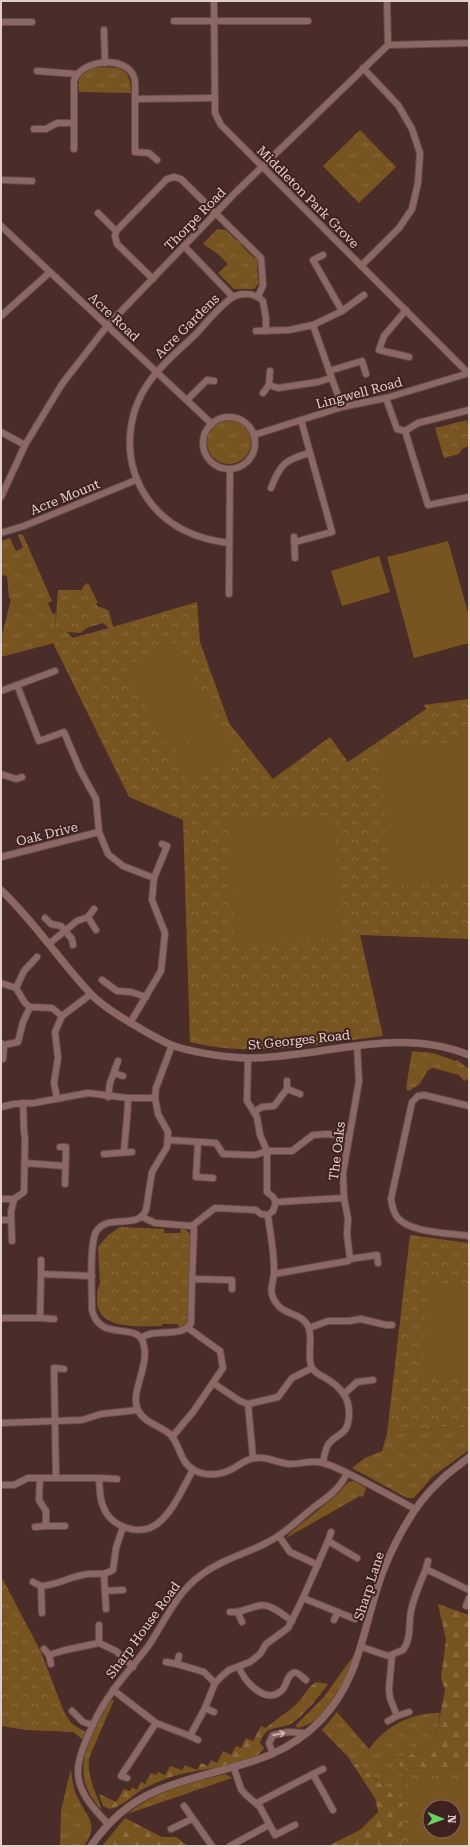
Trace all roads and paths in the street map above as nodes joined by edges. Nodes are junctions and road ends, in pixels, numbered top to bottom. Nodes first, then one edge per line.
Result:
1 (214, 1) edge
2 (387, 1) edge
3 (174, 21) dead end
4 (308, 21) dead end
5 (1, 22) edge
6 (32, 22) dead end
7 (214, 22) junction
8 (104, 30) dead end
9 (469, 43) edge
10 (388, 45) junction
11 (105, 63) junction
12 (363, 68) junction
13 (37, 71) dead end
14 (76, 74) junction
15 (215, 98) junction
16 (135, 99) junction
17 (74, 123) junction
18 (34, 129) dead end
19 (74, 149) dead end
20 (157, 160) dead end
21 (262, 167) junction
22 (1, 180) edge
23 (32, 181) dead end
24 (98, 213) dead end
25 (216, 213) junction
26 (1, 226) edge
27 (116, 231) junction
28 (184, 246) junction
29 (323, 255) dead end
30 (361, 266) junction
31 (49, 272) junction
32 (153, 279) junction
33 (364, 295) dead end
34 (233, 297) junction
35 (258, 297) junction
36 (406, 310) junction
37 (342, 311) junction
38 (1, 316) edge
39 (313, 325) junction
40 (107, 326) junction
41 (256, 331) dead end
42 (266, 331) junction
43 (409, 357) dead end
44 (270, 371) dead end
45 (330, 371) junction
46 (157, 372) junction
47 (468, 373) edge
48 (366, 374) dead end
49 (331, 378) junction
50 (214, 381) dead end
51 (269, 385) junction
52 (263, 393) dead end
53 (386, 398) junction
54 (187, 400) junction
55 (342, 407) junction
56 (469, 410) edge
57 (301, 420) junction
58 (212, 424) junction
59 (405, 431) junction
60 (1, 432) edge
61 (254, 435) junction
62 (25, 445) junction
63 (310, 453) junction
64 (230, 469) junction
65 (136, 480) junction
66 (271, 488) dead end
67 (1, 497) edge
68 (469, 497) edge
69 (1, 533) edge
70 (228, 543) junction
71 (295, 558) dead end
72 (229, 594) dead end
73 (55, 671) dead end
74 (16, 685) junction
75 (1, 692) edge
76 (1, 774) edge
77 (22, 777) dead end
78 (99, 832) junction
79 (162, 844) dead end
80 (1, 857) edge
81 (154, 878) junction
82 (1, 890) edge
83 (94, 909) dead end
84 (88, 917) junction
85 (45, 918) dead end
86 (96, 930) dead end
87 (64, 931) junction
88 (50, 943) junction
89 (73, 945) dead end
90 (36, 957) dead end
91 (102, 980) dead end
92 (1, 983) edge
93 (16, 988) junction
94 (91, 994) junction
95 (146, 997) junction
96 (30, 1007) junction
97 (62, 1016) junction
98 (130, 1023) junction
99 (2, 1044) edge
100 (172, 1045) junction
101 (357, 1046) junction
102 (469, 1055) edge
103 (248, 1058) junction
104 (3, 1059) dead end
105 (118, 1061) dead end
106 (114, 1073) junction
107 (123, 1076) dead end
108 (287, 1081) dead end
109 (287, 1089) junction
110 (300, 1094) dead end
111 (108, 1097) junction
112 (57, 1098) junction
113 (128, 1098) junction
114 (155, 1098) junction
115 (23, 1103) junction
116 (469, 1106) edge
117 (1, 1107) edge
118 (254, 1112) junction
119 (348, 1137) junction
120 (168, 1140) junction
121 (198, 1143) junction
122 (60, 1147) dead end
123 (267, 1151) junction
124 (124, 1152) junction
125 (132, 1152) dead end
126 (104, 1154) dead end
127 (25, 1163) junction
128 (65, 1166) junction
129 (189, 1176) dead end
130 (196, 1177) junction
131 (213, 1178) dead end
132 (65, 1184) dead end
133 (344, 1198) junction
134 (1, 1199) edge
135 (14, 1199) junction
136 (276, 1202) junction
137 (268, 1215) junction
138 (142, 1217) junction
139 (1, 1220) edge
140 (11, 1220) junction
141 (192, 1226) junction
142 (469, 1236) edge
143 (12, 1241) dead end
144 (41, 1260) dead end
145 (349, 1260) junction
146 (378, 1263) dead end
147 (41, 1274) junction
148 (274, 1274) junction
149 (92, 1276) junction
150 (192, 1279) junction
151 (232, 1289) dead end
152 (1, 1318) edge
153 (40, 1318) junction
154 (54, 1319) dead end
155 (392, 1324) dead end
156 (188, 1328) junction
157 (309, 1328) junction
158 (140, 1338) junction
159 (312, 1368) junction
160 (64, 1369) dead end
161 (373, 1380) dead end
162 (213, 1383) junction
163 (344, 1394) junction
164 (248, 1404) junction
165 (138, 1410) junction
166 (54, 1422) junction
167 (1, 1423) edge
168 (172, 1437) junction
169 (469, 1457) edge
170 (253, 1458) junction
171 (323, 1463) junction
172 (193, 1470) junction
173 (347, 1473) junction
174 (40, 1478) junction
175 (56, 1478) junction
176 (99, 1478) junction
177 (117, 1479) dead end
178 (1, 1485) edge
179 (416, 1509) junction
180 (46, 1526) junction
181 (65, 1526) dead end
182 (36, 1527) dead end
183 (123, 1527) junction
184 (331, 1532) dead end
185 (279, 1536) junction
186 (328, 1542) junction
187 (357, 1558) dead end
188 (428, 1561) dead end
189 (318, 1565) junction
190 (426, 1569) junction
191 (104, 1575) junction
192 (33, 1582) dead end
193 (41, 1586) junction
194 (123, 1590) dead end
195 (469, 1590) edge
196 (105, 1591) junction
197 (304, 1598) junction
198 (469, 1598) edge
199 (466, 1606) dead end
200 (106, 1609) dead end
201 (230, 1612) dead end
202 (338, 1612) junction
203 (42, 1613) dead end
204 (238, 1613) junction
205 (355, 1619) dead end
206 (334, 1620) dead end
207 (292, 1621) junction
208 (242, 1622) dead end
209 (99, 1624) dead end
210 (99, 1643) junction
211 (362, 1647) junction
212 (44, 1649) dead end
213 (50, 1655) junction
214 (392, 1655) junction
215 (179, 1656) dead end
216 (166, 1662) dead end
217 (51, 1664) dead end
218 (177, 1664) junction
219 (133, 1667) junction
220 (239, 1667) junction
221 (306, 1680) dead end
222 (216, 1683) junction
223 (113, 1690) junction
224 (205, 1708) junction
225 (72, 1711) dead end
226 (214, 1712) dead end
227 (409, 1712) dead end
228 (397, 1716) junction
229 (388, 1722) dead end
230 (156, 1723) junction
231 (93, 1725) junction
232 (307, 1732) junction
233 (190, 1736) junction
234 (198, 1740) dead end
235 (273, 1754) junction
236 (234, 1768) junction
237 (323, 1769) dead end
238 (114, 1772) dead end
239 (313, 1774) junction
240 (257, 1802) junction
241 (184, 1806) dead end
242 (332, 1810) dead end
243 (192, 1819) junction
244 (108, 1824) junction
245 (269, 1825) junction
246 (295, 1825) dead end
247 (171, 1829) dead end
248 (91, 1846) edge
249 (212, 1846) edge
250 (230, 1846) edge

1 - 7 street, Middleton Park Grove
2 - 10 street
3 - 7 street
4 - 7 street
5 - 6 street
7 - 15 street, Middleton Park Grove
8 - 11 street
9 - 10 street
10 - 12 street, Thorpe Road
11 - 14 street
11 - 16 street
12 - 21 street, Thorpe Road
12 - 30 street
13 - 14 street
14 - 17 street
15 - 16 street
15 - 21 street, Middleton Park Grove
16 - 20 street
17 - 18 street
17 - 19 street
21 - 25 street, Thorpe Road
21 - 30 street, Middleton Park Grove
22 - 23 street
24 - 27 street
25 - 27 street
25 - 28 street, Thorpe Road
25 - 35 street
26 - 31 street, Acre Road
27 - 32 street
28 - 32 street, Thorpe Road
28 - 34 street
29 - 37 street
30 - 36 street, Middleton Park Grove
31 - 38 street
31 - 40 street, Acre Road
32 - 40 street, Thorpe Road
33 - 37 street
34 - 35 street
34 - 46 street, Acre Gardens
35 - 42 street
36 - 43 street
36 - 47 street, Middleton Park Grove
37 - 39 street
39 - 42 street
39 - 45 street
40 - 46 street, Acre Road
40 - 62 street, Thorpe Road
41 - 42 street
44 - 51 street
45 - 48 street
45 - 49 street
46 - 54 street, Acre Road
46 - 65 street, Acre Gardens
47 - 53 street, Lingwell Road
49 - 51 street
49 - 55 street
50 - 54 street
51 - 52 street
53 - 55 street, Lingwell Road
53 - 59 street
54 - 58 street, Acre Road
55 - 57 street, Lingwell Road
56 - 59 street
57 - 61 street, Lingwell Road
57 - 63 street
58 - 61 street
58 - 64 street
59 - 68 street
60 - 62 street
61 - 64 street
62 - 67 street, Thorpe Road
63 - 66 street
63 - 71 street
64 - 70 street
65 - 69 street, Acre Mount
65 - 70 street, Acre Gardens
70 - 72 street
73 - 74 street
74 - 75 street
74 - 78 street
76 - 77 street
78 - 80 street, Oak Drive
78 - 81 street
79 - 81 street
81 - 95 street
82 - 88 street, St Georges Road
83 - 84 street
84 - 86 street
84 - 87 street
85 - 87 street
87 - 88 street
87 - 89 street
88 - 94 street, St Georges Road
90 - 93 street
91 - 95 street
92 - 93 street
93 - 96 street
94 - 97 street
94 - 98 street, St Georges Road
95 - 98 street
96 - 97 street
96 - 99 street
97 - 112 street
98 - 100 street, St Georges Road
99 - 104 street
100 - 103 street, St Georges Road
100 - 114 street
101 - 102 street, St Georges Road
101 - 103 street, St Georges Road
101 - 119 street, The Oaks
103 - 118 street
105 - 106 street
106 - 107 street
106 - 111 street
108 - 109 street
109 - 110 street
109 - 118 street
111 - 112 street
111 - 113 street
112 - 115 street
113 - 114 street
113 - 124 street
114 - 120 street
115 - 117 street
115 - 127 street
116 - 142 street
118 - 123 street
119 - 123 street
119 - 133 street, The Oaks
120 - 121 street
120 - 138 street
121 - 123 street
121 - 130 street
122 - 128 street
123 - 136 street
124 - 125 street
124 - 126 street
127 - 128 street
127 - 135 street
128 - 132 street
129 - 130 street
130 - 131 street
133 - 136 street
133 - 145 street, The Oaks
134 - 135 street
135 - 140 street
136 - 137 street
137 - 141 street
137 - 148 street
138 - 141 street
138 - 149 street
139 - 140 street
140 - 143 street
141 - 150 street
144 - 147 street
145 - 146 street
145 - 148 street
147 - 149 street
147 - 153 street
148 - 157 street
149 - 158 street
150 - 151 street
150 - 156 street
152 - 153 street
153 - 154 street
155 - 157 street
156 - 158 street
156 - 162 street
157 - 159 street
158 - 165 street
159 - 163 street
159 - 164 street
160 - 166 street
161 - 163 street
162 - 164 street
162 - 168 street
163 - 171 street
164 - 170 street
165 - 166 street
165 - 168 street
166 - 167 street
166 - 175 street
168 - 172 street
169 - 179 street, Sharp Lane
170 - 171 street
170 - 172 street
171 - 173 street
172 - 183 street
173 - 179 street
173 - 185 street, Sharp House Road
174 - 175 street
174 - 178 street
174 - 180 street
175 - 176 street
176 - 177 street
176 - 183 street
179 - 211 street, Sharp Lane
180 - 181 street
180 - 182 street
183 - 191 street
184 - 186 street
185 - 189 street
185 - 219 street, Sharp House Road
186 - 187 street
186 - 189 street
188 - 190 street
189 - 197 street
190 - 195 street
190 - 214 street
191 - 193 street
191 - 196 street
192 - 193 street
193 - 203 street
194 - 196 street
196 - 200 street
197 - 202 street
197 - 207 street
198 - 199 street
201 - 204 street
202 - 205 street
202 - 206 street
204 - 207 street
204 - 208 street
207 - 220 street
209 - 210 street
210 - 213 street
210 - 219 street
211 - 214 street
211 - 232 street, Sharp Lane
212 - 213 street
213 - 217 street
214 - 228 street
215 - 218 street
216 - 218 street
218 - 222 street
219 - 223 street, Sharp House Road
220 - 221 street
220 - 222 street
222 - 224 street
223 - 230 street
223 - 231 street, Sharp House Road
224 - 226 street
224 - 233 street
225 - 231 street
227 - 228 street
228 - 229 street
230 - 233 street
230 - 238 street
231 - 244 street, Sharp House Road
232 - 235 street, Sharp Lane
235 -> 232 street
233 - 234 street
235 - 236 street, Sharp Lane
236 - 240 street
236 - 244 street, Sharp Lane
237 - 239 street
239 - 240 street
239 - 242 street
240 - 245 street
241 - 243 street
243 - 247 street
243 - 249 street
244 - 248 street, Sharp Lane
245 - 246 street
245 - 250 street

